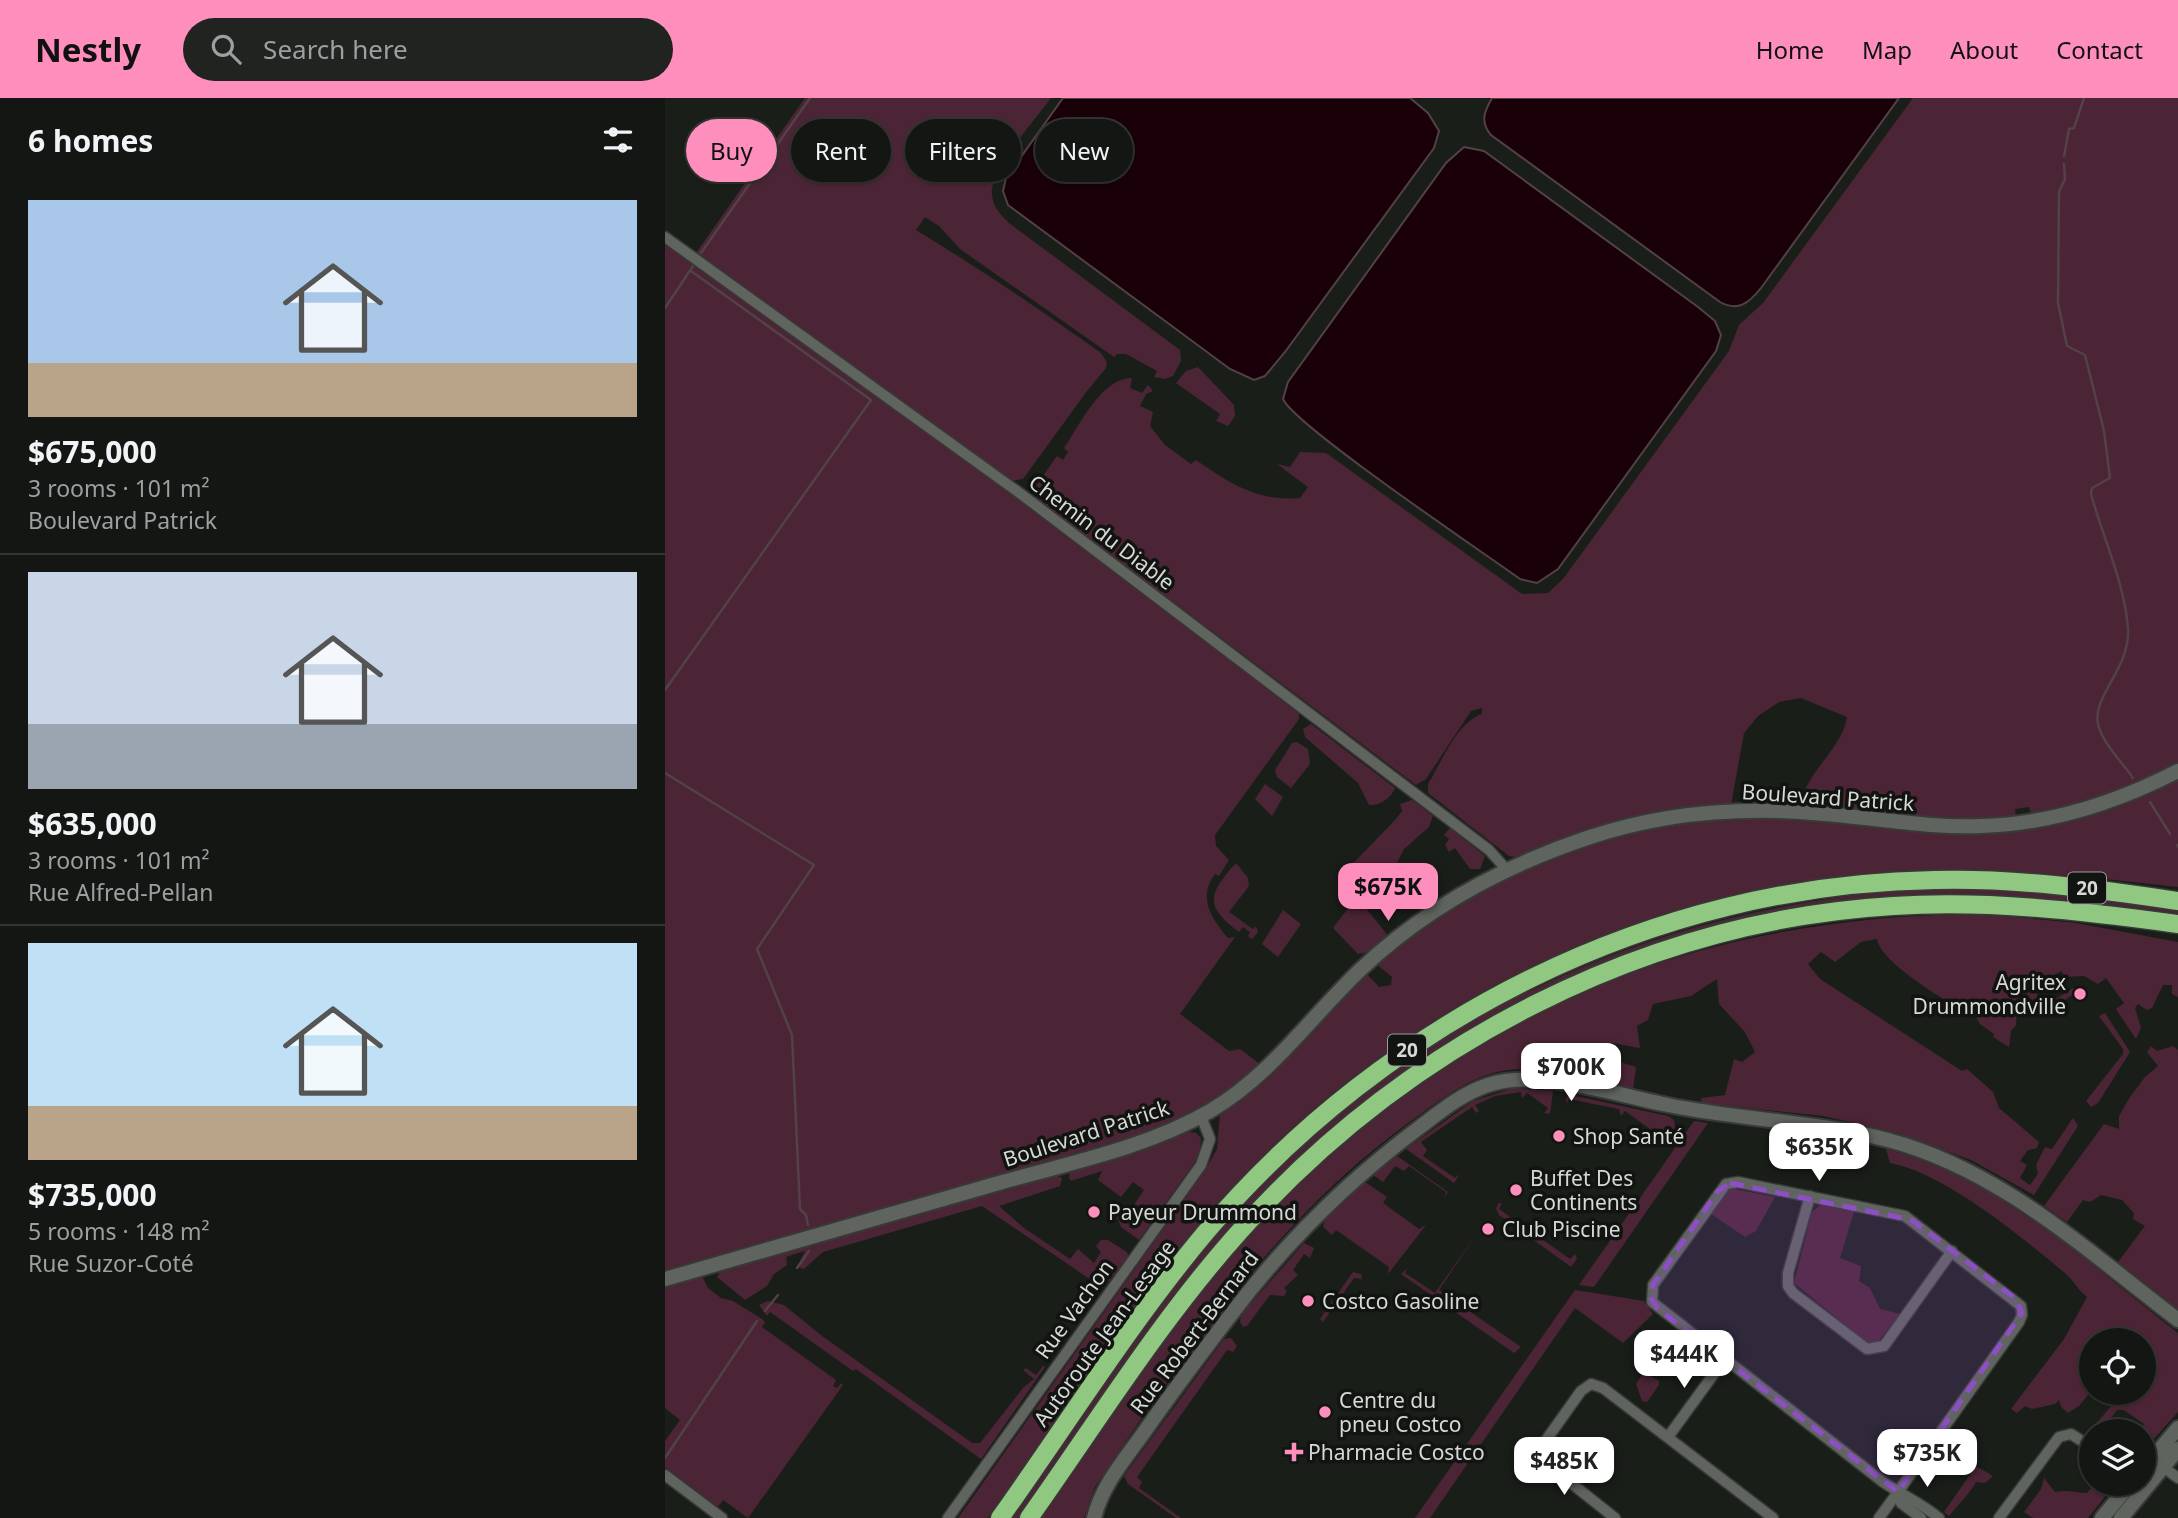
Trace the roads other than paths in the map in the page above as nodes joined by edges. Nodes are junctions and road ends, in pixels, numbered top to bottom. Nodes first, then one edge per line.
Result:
1 (665, 237) edge
2 (2178, 771) edge
3 (1507, 870) junction
4 (2177, 900) edge
5 (2083, 912) junction
6 (2178, 924) edge
7 (2178, 935) edge
8 (1201, 1116) junction
9 (1810, 1196) junction
10 (1952, 1251) junction
11 (665, 1279) edge
12 (2178, 1320) edge
13 (1724, 1360) junction
14 (2178, 1428) edge
15 (1668, 1437) junction
16 (2079, 1439) edge
17 (2178, 1450) edge
18 (2156, 1454) edge
19 (2163, 1467) junction
20 (665, 1475) edge
21 (2178, 1478) edge
22 (1898, 1492) junction
23 (2120, 1496) edge
24 (722, 1518) edge
25 (948, 1518) edge
26 (1000, 1518) edge
27 (1028, 1518) edge
28 (1094, 1518) edge
29 (1614, 1518) edge
30 (1773, 1518) edge
31 (1879, 1518) edge
32 (1921, 1518) edge
33 (1939, 1518) edge
34 (1999, 1518) edge
35 (2102, 1518) edge
36 (2121, 1518) edge

1 - 3 street, Chemin du Diable
2 - 3 street, Boulevard Patrick
3 - 8 street, Boulevard Patrick
4 - 26 highway, Autoroute Jean-Lesage / 20
5 - 6 highway, 20
5 - 7 highway
5 - 27 highway, 20
8 - 11 street, Boulevard Patrick
8 - 25 street, Rue Vachon
9 - 10 street
9 - 10 street
9 - 13 street
10 - 22 street
12 - 28 street, Rue Robert-Bernard
13 - 15 street
13 - 22 street
14 - 18 street
15 - 29 street
15 - 30 street
16 - 34 street
17 - 19 street
19 - 21 street
19 - 36 street
20 - 24 street
22 - 31 street
22 - 32 street
22 - 33 street
23 - 35 street

